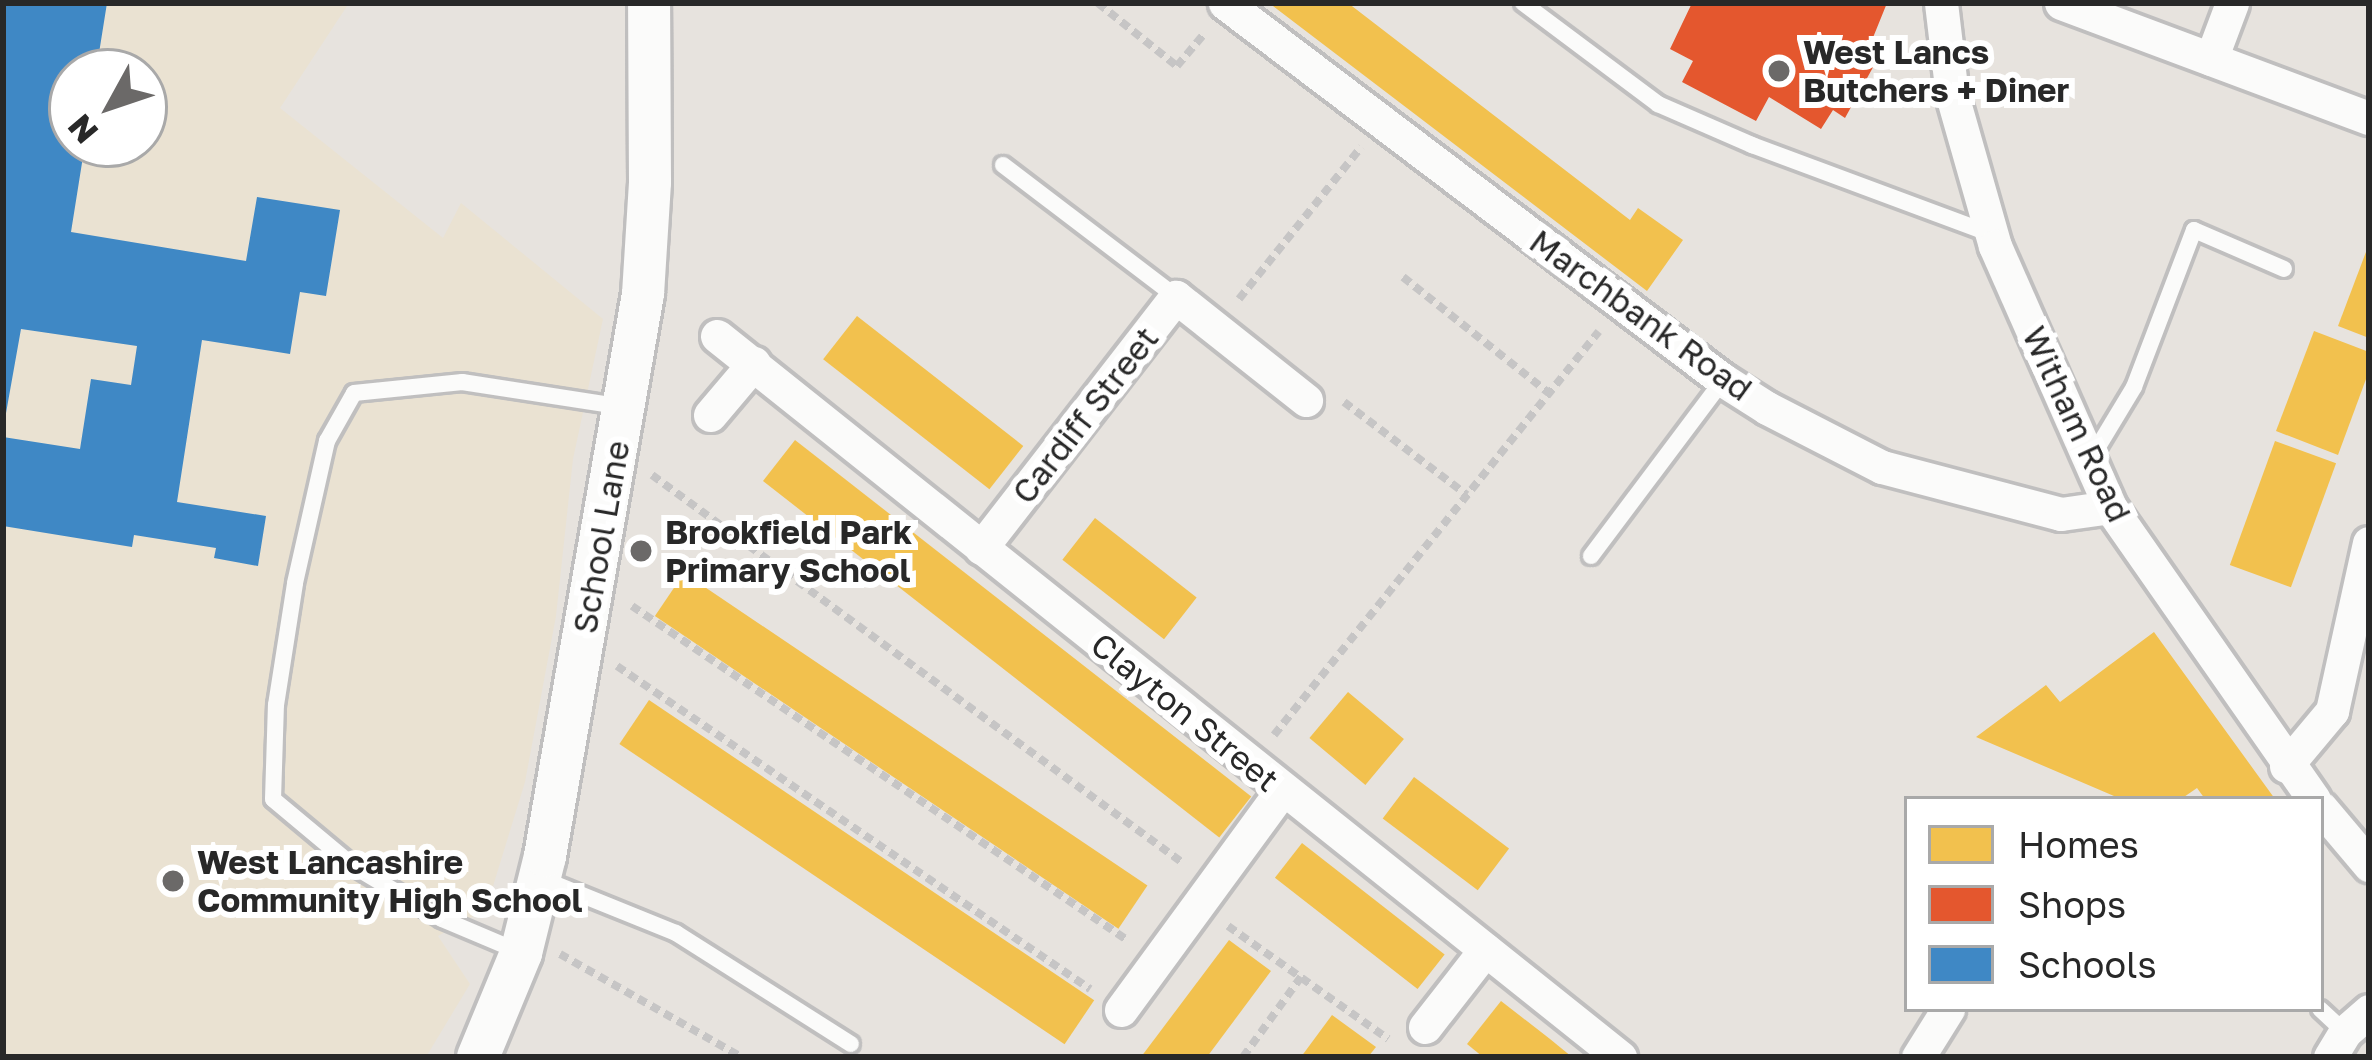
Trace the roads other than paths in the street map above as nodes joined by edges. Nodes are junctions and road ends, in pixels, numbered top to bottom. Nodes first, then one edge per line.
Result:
1 (649, 3) edge
2 (1523, 3) edge
3 (1940, 3) edge
4 (2061, 3) edge
5 (2232, 3) edge
6 (1226, 4) edge
7 (2211, 59) junction
8 (2369, 118) edge
9 (1003, 165) dead end
10 (1992, 234) junction
11 (2284, 268) dead end
12 (1176, 297) junction
13 (717, 336) dead end
14 (754, 363) junction
15 (1723, 380) junction
16 (1306, 400) road end
17 (710, 415) dead end
18 (619, 428) junction
19 (2090, 460) junction
20 (2110, 507) junction
21 (2369, 543) edge
22 (981, 548) junction
23 (1591, 556) dead end
24 (2361, 617) edge
25 (2286, 766) junction
26 (1282, 790) junction
27 (2311, 796) edge
28 (2324, 812) edge
29 (2369, 865) edge
30 (540, 878) junction
31 (524, 944) junction
32 (1485, 950) junction
33 (1121, 1010) road end
34 (1946, 1012) edge
35 (1416, 1039) road end
36 (850, 1044) dead end
37 (478, 1057) edge
38 (1620, 1057) edge
39 (1918, 1057) edge

1 - 18 street, School Lane
2 - 10 lane
3 - 10 street, Witham Road
4 - 7 street
5 - 7 street
6 - 15 street, Marchbank Road
7 - 8 street
9 - 12 lane
10 - 19 street, Witham Road
11 - 19 lane
12 - 16 street, Cardiff Street
12 - 22 street, Cardiff Street
13 - 14 street, Clayton Street
14 - 17 street
14 - 22 street, Clayton Street
15 - 20 street, Marchbank Road
15 - 23 lane
18 - 30 street, School Lane
18 - 31 lane
19 - 20 street, Witham Road
20 - 25 street, Witham Road
21 - 24 street
22 - 26 street, Clayton Street
24 - 25 street
25 - 27 street, Witham Road
26 - 32 street, Clayton Street
26 - 33 street
28 - 29 street
30 - 31 street, School Lane
30 - 36 lane
31 - 37 street, School Lane
32 - 35 street
32 - 38 street, Clayton Street
34 - 39 street

